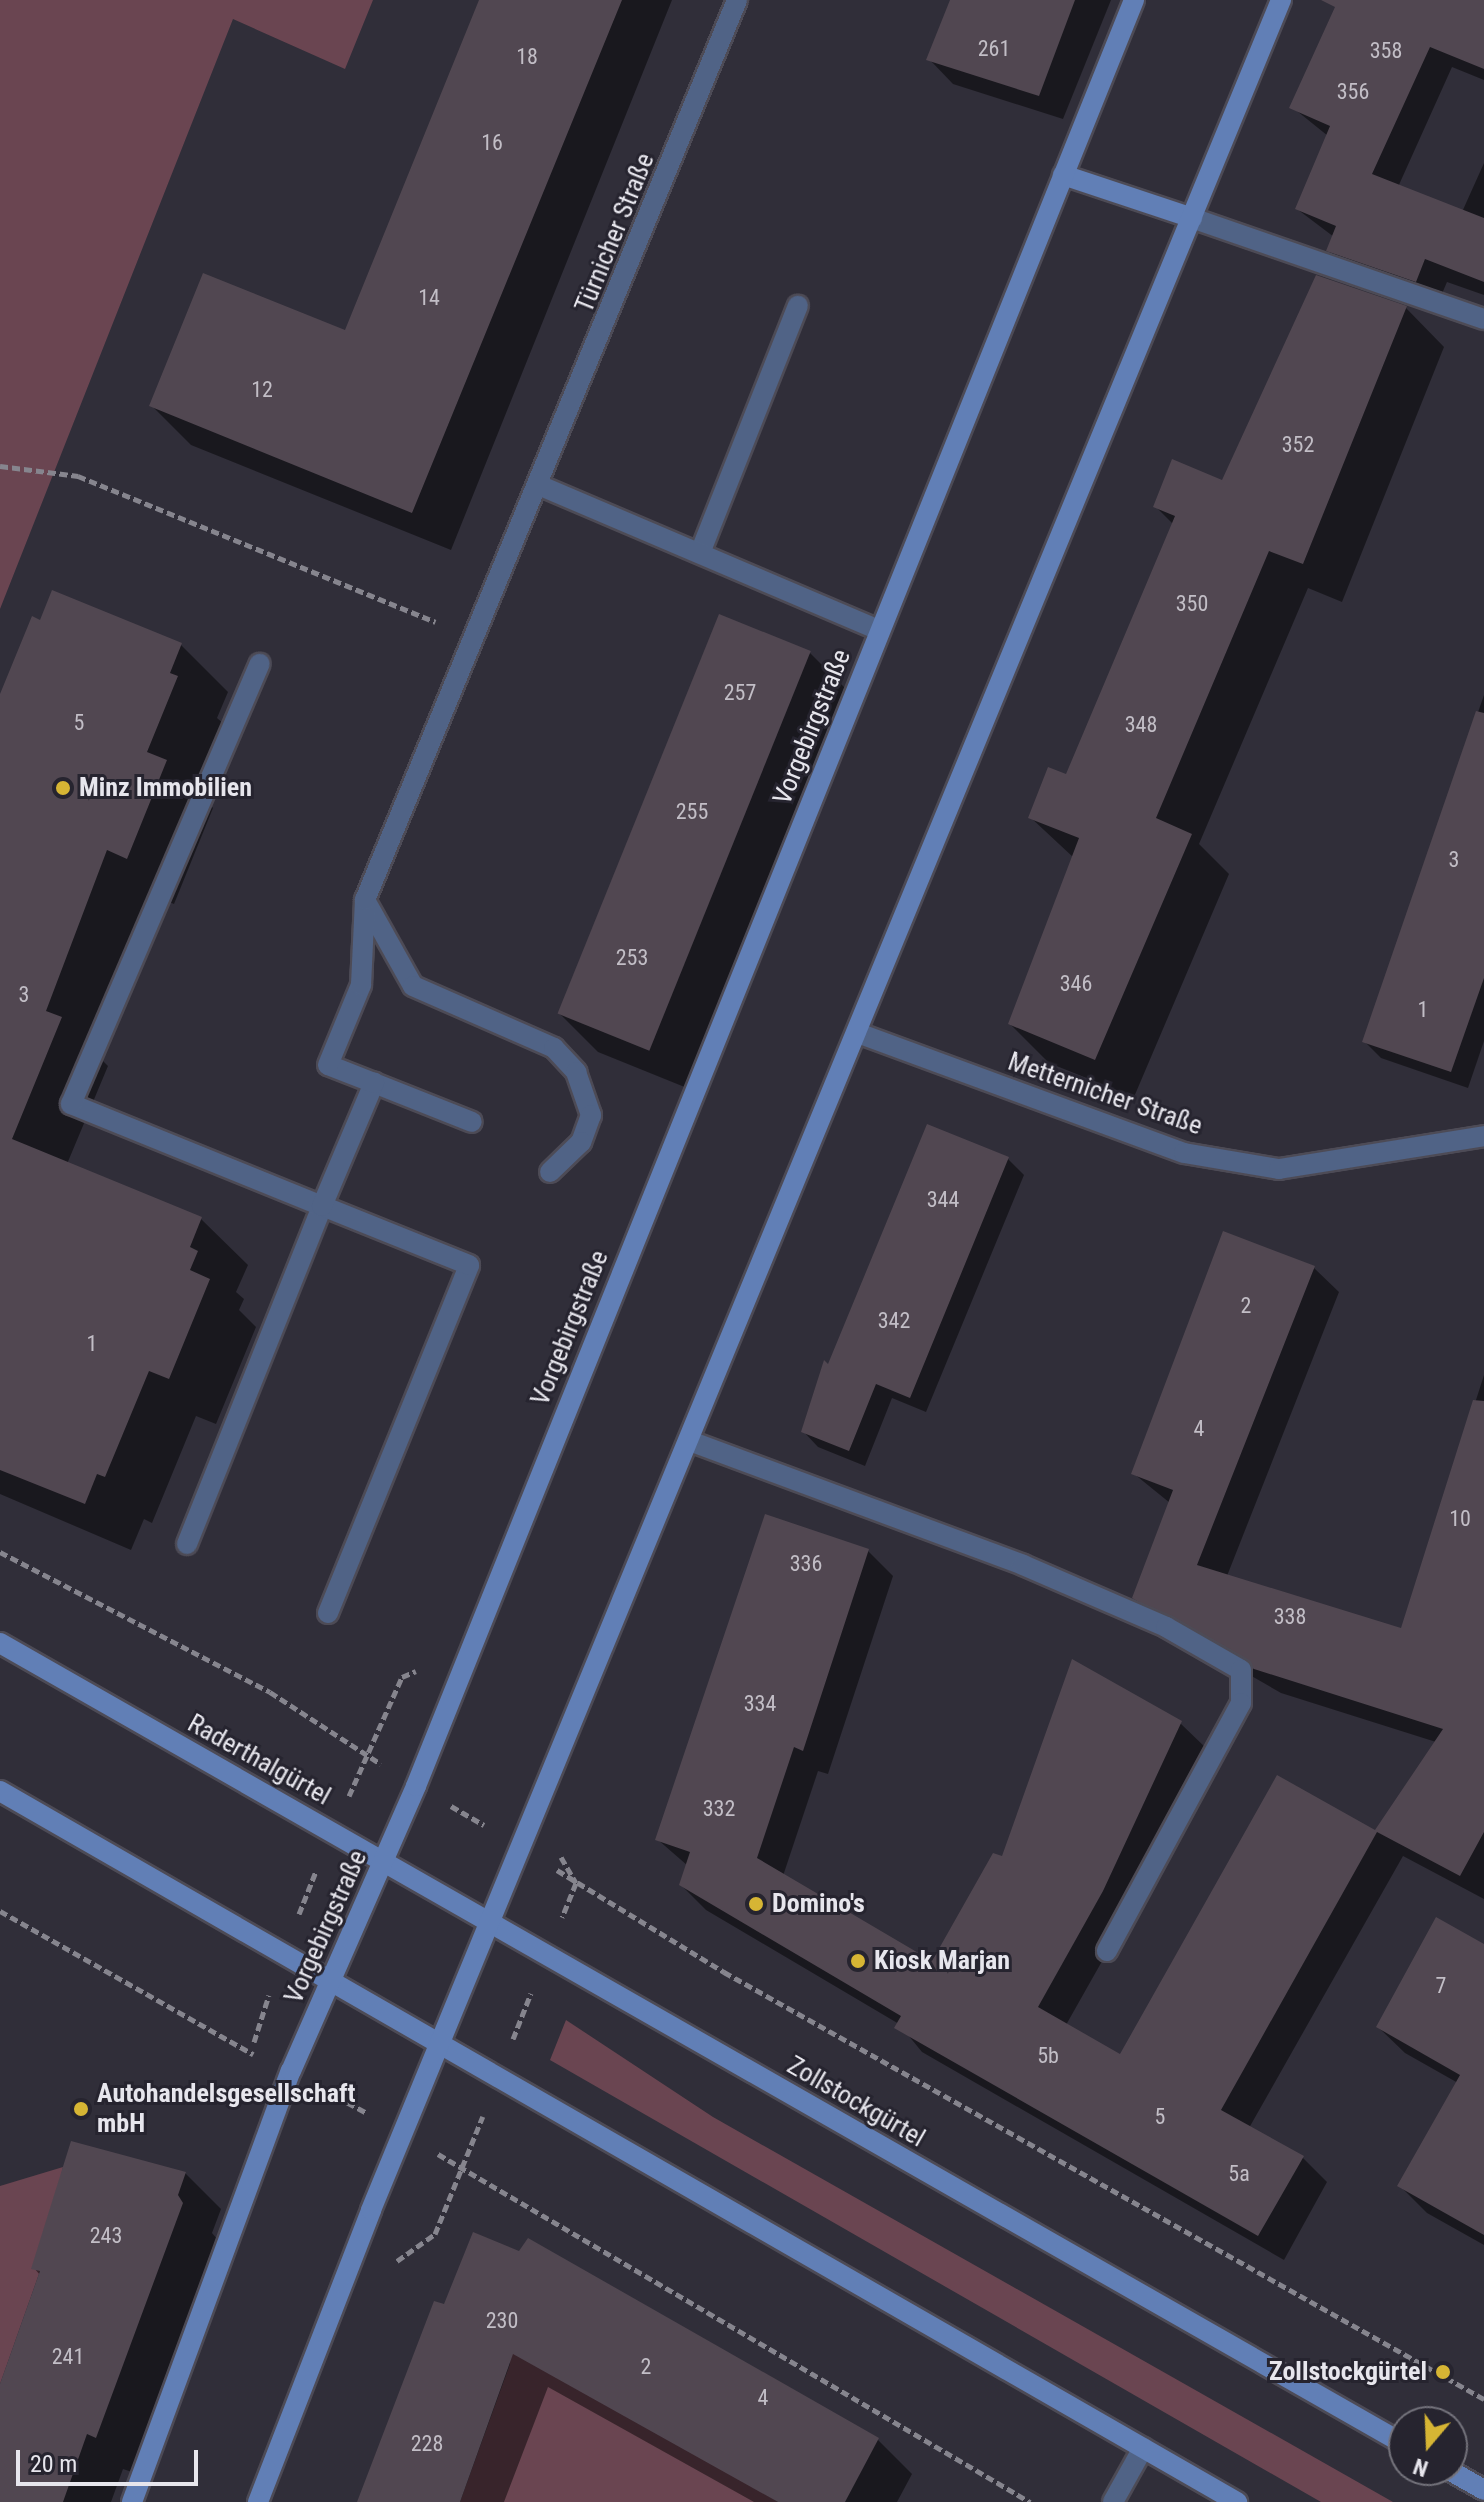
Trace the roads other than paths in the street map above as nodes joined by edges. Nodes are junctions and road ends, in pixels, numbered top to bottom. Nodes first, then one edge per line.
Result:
1 (737, 0) edge
2 (1134, 0) edge
3 (1281, 0) edge
4 (1063, 175) junction
5 (1192, 218) junction
6 (798, 306) dead end
7 (1484, 319) edge
8 (541, 486) junction
9 (700, 553) junction
10 (879, 630) junction
11 (260, 664) dead end
12 (365, 900) junction
13 (858, 1033) junction
14 (374, 1083) junction
15 (472, 1122) dead end
16 (1484, 1136) edge
17 (550, 1172) dead end
18 (322, 1206) junction
19 (690, 1441) junction
20 (187, 1544) dead end
21 (328, 1613) dead end
22 (0, 1643) edge
23 (0, 1791) edge
24 (384, 1863) junction
25 (491, 1924) junction
26 (1107, 1951) dead end
27 (331, 1980) junction
28 (441, 2045) junction
29 (1388, 2435) edge
30 (1143, 2448) junction
31 (132, 2502) edge
32 (258, 2502) edge
33 (1113, 2502) edge
34 (1237, 2502) edge

1 - 8 street, Türnicher Straße
2 - 4 main road, Vorgebirgstraße
3 - 5 main road
4 - 5 main road
4 - 10 main road, Vorgebirgstraße
5 - 7 street
5 - 13 main road
6 - 9 street
8 - 9 street
8 - 12 street, Türnicher Straße
9 - 10 street
10 - 24 main road, Vorgebirgstraße
11 - 18 street
12 - 14 street
12 - 17 street
13 - 16 street, Metternicher Straße
13 - 19 main road
14 - 15 street
14 - 18 street
18 - 20 street
18 - 21 street
19 - 25 main road
19 - 26 street
22 - 24 main road, Raderthalgürtel
23 - 27 main road
24 - 25 main road, Raderthalgürtel
24 - 27 main road, Vorgebirgstraße
25 - 28 main road
25 - 29 main road, Zollstockgürtel
27 - 28 main road
27 - 31 main road, Vorgebirgstraße
28 - 30 main road
28 - 32 main road
30 - 33 street
30 - 34 main road

